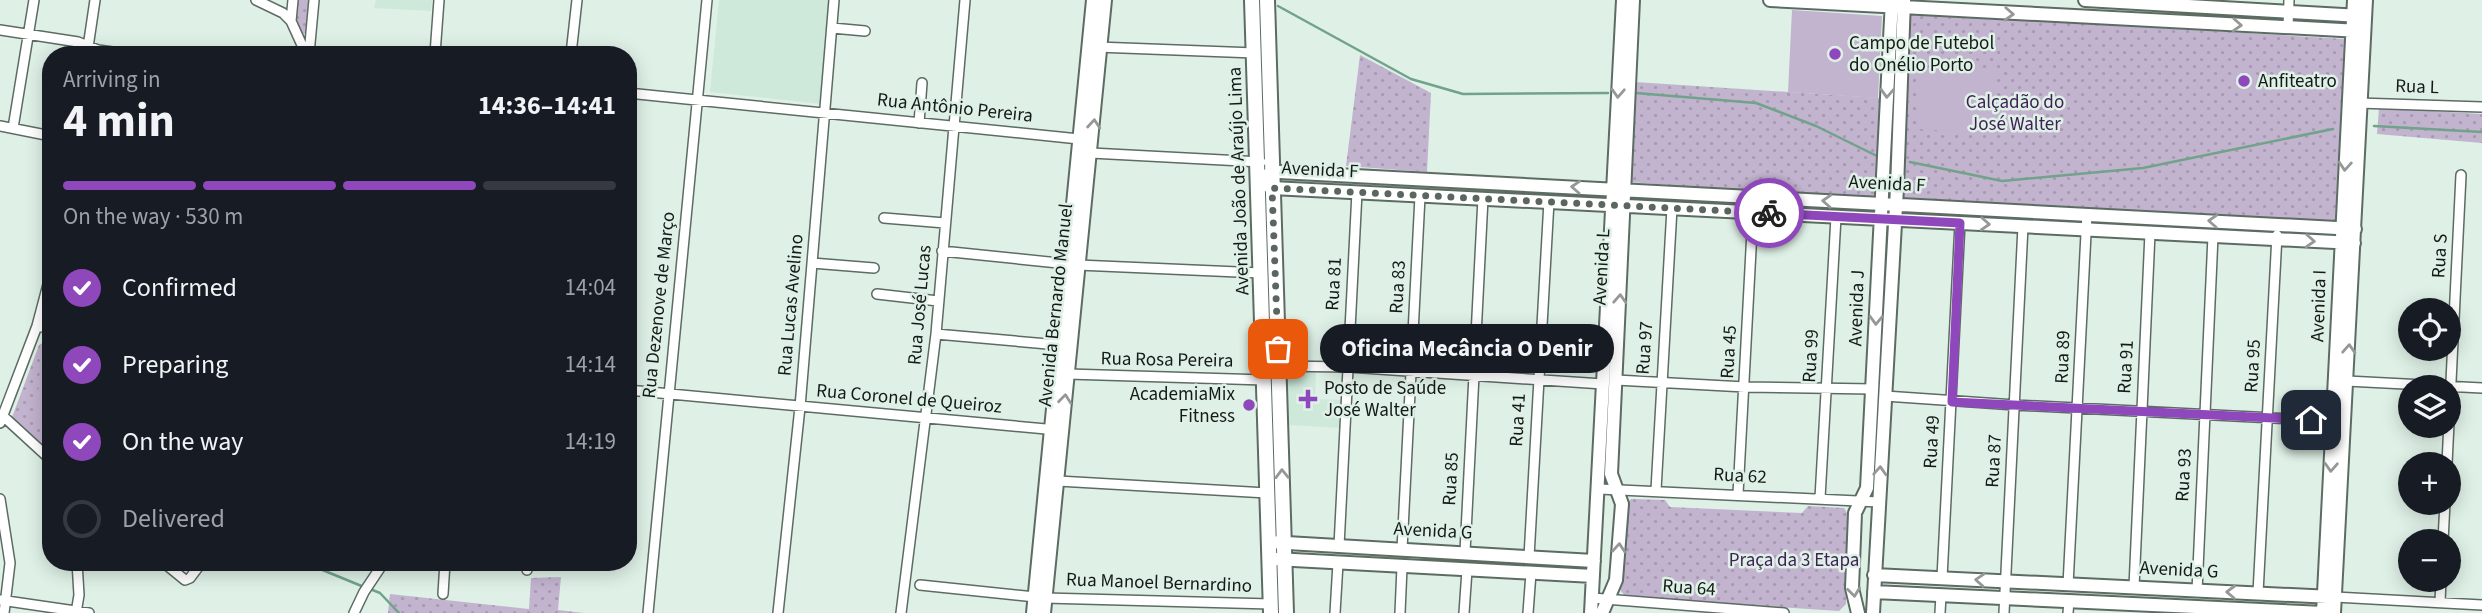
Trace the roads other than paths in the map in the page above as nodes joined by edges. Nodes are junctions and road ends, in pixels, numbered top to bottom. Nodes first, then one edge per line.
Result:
1 (34, 0) edge
2 (95, 0) edge
3 (257, 0) edge
4 (293, 0) edge
5 (314, 0) edge
6 (439, 0) edge
7 (577, 0) edge
8 (708, 0) edge
9 (834, 0) edge
10 (965, 0) edge
11 (1093, 0) edge
12 (1105, 0) edge
13 (1252, 0) edge
14 (1267, 0) edge
15 (1622, 0) edge
16 (1633, 0) edge
17 (1770, 0) edge
18 (2085, 0) edge
19 (2100, 0) edge
20 (2354, 0) edge
21 (2366, 0) edge
22 (2162, 2) edge
23 (1898, 4) edge
24 (2225, 4) edge
25 (1973, 6) edge
26 (2289, 6) edge
27 (2359, 16) junction
28 (291, 21) junction
29 (2160, 21) junction
30 (2288, 27) junction
31 (832, 28) junction
32 (0, 30) edge
33 (865, 31) dead end
34 (2359, 31) junction
35 (27, 34) junction
36 (82, 46) edge
37 (88, 46) edge
38 (304, 46) edge
39 (309, 46) edge
40 (436, 46) edge
41 (572, 46) edge
42 (1095, 47) junction
43 (1255, 53) junction
44 (922, 83) dead end
45 (637, 94) edge
46 (698, 99) junction
47 (2355, 102) junction
48 (2482, 107) edge
49 (826, 112) junction
50 (919, 123) junction
51 (0, 126) edge
52 (954, 126) junction
53 (13, 128) junction
54 (42, 134) edge
55 (1079, 139) junction
56 (1091, 153) junction
57 (1267, 166) junction
58 (2461, 175) dead end
59 (1258, 181) junction
60 (1272, 188) junction
61 (1619, 189) junction
62 (1357, 192) junction
63 (1420, 196) junction
64 (1483, 198) junction
65 (1549, 201) junction
66 (1881, 204) junction
67 (1895, 204) junction
68 (1618, 205) junction
69 (1672, 208) junction
70 (1753, 212) junction
71 (2087, 214) junction
72 (1836, 216) junction
73 (884, 218) dead end
74 (1881, 218) junction
75 (1895, 220) junction
76 (945, 223) junction
77 (1960, 223) junction
78 (2278, 225) junction
79 (2023, 226) junction
80 (2348, 228) junction
81 (2086, 229) junction
82 (2150, 233) junction
83 (2213, 236) junction
84 (2277, 240) junction
85 (2347, 243) junction
86 (942, 251) junction
87 (813, 262) junction
88 (1072, 264) junction
89 (874, 268) dead end
90 (1261, 272) junction
91 (877, 294) dead end
92 (938, 301) junction
93 (42, 307) edge
94 (1270, 324) junction
95 (37, 326) junction
96 (42, 327) edge
97 (936, 334) junction
98 (1059, 345) junction
99 (1271, 349) junction
100 (1279, 366) junction
101 (1348, 368) junction
102 (1411, 371) junction
103 (1068, 374) junction
104 (2452, 375) edge
105 (1474, 376) junction
106 (1265, 380) junction
107 (1616, 380) junction
108 (1538, 381) junction
109 (2347, 381) junction
110 (1661, 383) junction
111 (2398, 383) edge
112 (1603, 384) junction
113 (1745, 387) junction
114 (2461, 387) edge
115 (1827, 388) junction
116 (2482, 388) edge
117 (637, 391) edge
118 (668, 394) junction
119 (1608, 399) junction
120 (1878, 401) junction
121 (1952, 402) junction
122 (2015, 405) junction
123 (800, 407) junction
124 (2078, 408) junction
125 (2141, 412) junction
126 (2204, 414) junction
127 (926, 417) junction
128 (2267, 417) junction
129 (2, 419) edge
130 (2333, 421) junction
131 (1056, 430) junction
132 (42, 452) edge
133 (1058, 481) junction
134 (1599, 489) junction
135 (1615, 489) junction
136 (1656, 490) junction
137 (1267, 493) junction
138 (1738, 494) junction
139 (1820, 498) junction
140 (0, 499) edge
141 (1863, 501) junction
142 (1879, 502) junction
143 (1047, 525) junction
144 (1276, 542) junction
145 (1339, 546) junction
146 (1402, 549) junction
147 (1465, 552) junction
148 (1529, 557) junction
149 (1277, 559) junction
150 (1594, 561) junction
151 (1338, 563) junction
152 (1402, 567) junction
153 (1467, 570) junction
154 (78, 571) edge
155 (174, 571) edge
156 (195, 571) edge
157 (378, 571) edge
158 (444, 571) edge
159 (1531, 573) junction
160 (1874, 575) junction
161 (1593, 576) junction
162 (1942, 578) junction
163 (2006, 582) junction
164 (920, 584) dead end
165 (2068, 585) junction
166 (2134, 587) junction
167 (2197, 591) junction
168 (1874, 592) junction
169 (2440, 592) edge
170 (2258, 593) junction
171 (443, 594) dead end
172 (1941, 595) junction
173 (1040, 597) junction
174 (2004, 597) junction
175 (2330, 597) junction
176 (1592, 598) junction
177 (3, 601) edge
178 (1608, 601) junction
179 (2440, 602) junction
180 (2482, 605) edge
181 (2069, 607) edge
182 (2132, 608) edge
183 (1271, 609) edge
184 (1671, 609) edge
185 (2195, 610) edge
186 (1735, 611) edge
187 (76, 612) edge
188 (2258, 612) edge
189 (4, 613) edge
190 (89, 613) edge
191 (354, 613) edge
192 (648, 613) edge
193 (778, 613) edge
194 (901, 613) edge
195 (1033, 613) edge
196 (1044, 613) edge
197 (1286, 613) edge
198 (1335, 613) edge
199 (1400, 613) edge
200 (1464, 613) edge
201 (1528, 613) edge
202 (1591, 613) edge
203 (1602, 613) edge
204 (1784, 613) edge
205 (1858, 613) edge
206 (1873, 613) edge
207 (1940, 613) edge
208 (2004, 613) edge
209 (2323, 613) edge
210 (2334, 613) edge

1 - 35 street
2 - 37 street
3 - 28 street
4 - 28 street
5 - 39 street
6 - 40 street
7 - 41 street
8 - 46 street, Rua Dezenove de Março
9 - 31 street, Rua Lucas Avelino
10 - 52 street, Rua José Lucas
11 - 42 street, Avenida Bernardo Manuel
12 - 42 street, Avenida Bernardo Manuel
13 - 43 main road, Avenida João de Araújo Lima
14 - 57 main road, Avenida João de Araújo Lima
15 -> 61 street, Avenida L
16 - 61 street, Avenida L
17 - 23 street
18 - 19 street
19 - 22 street
20 - 27 street, Avenida I
21 - 27 street, Avenida I
22 - 24 street
22 - 29 street
23 - 25 street
23 -> 66 street, Avenida J
23 - 67 street, Avenida J
24 - 26 street
25 -> 29 street
26 - 27 street
26 - 30 street
27 - 34 street, Avenida I
28 - 38 street
29 -> 30 street
30 - 34 street
31 - 33 street
31 - 49 street, Rua Lucas Avelino
32 - 35 street
34 - 47 street, Avenida I
35 - 36 street
35 - 53 street
42 - 43 street
42 - 55 street, Avenida Bernardo Manuel
56 -> 42 street, Avenida Bernardo Manuel
43 - 57 main road, Avenida João de Araújo Lima
44 - 50 street
45 - 46 street, Rua Antônio Pereira
46 - 49 street, Rua Antônio Pereira
46 - 118 street, Rua Dezenove de Março
47 - 48 street, Rua L
47 - 80 street, Avenida I
49 - 50 street, Rua Antônio Pereira
49 - 87 street, Rua Lucas Avelino
50 - 52 street, Rua Antônio Pereira
51 - 53 street
52 - 55 street, Rua Antônio Pereira
52 - 76 street, Rua José Lucas
53 - 54 street
55 - 56 street
55 - 88 street, Avenida Bernardo Manuel
56 - 57 street
56 - 88 street, Avenida Bernardo Manuel
57 - 59 main road, Avenida João de Araújo Lima
57 - 60 main road, Avenida João de Araújo Lima
61 -> 57 street, Avenida F
58 - 104 street, Rua S
59 - 60 street, Avenida F
59 - 90 main road, Avenida João de Araújo Lima
60 - 62 street, Avenida F
60 - 94 main road, Avenida João de Araújo Lima
66 -> 61 street, Avenida F
61 - 68 street, Avenida L
62 - 63 street, Avenida F
62 - 101 street, Rua 81
63 - 64 street, Avenida F
63 - 102 street, Rua 83
64 - 65 street, Avenida F
64 - 105 street, Rua 85
65 - 68 street, Avenida F
65 - 108 street, Rua 41
66 - 67 street, Avenida F
66 - 74 street, Avenida J
67 - 71 street, Avenida F
67 - 75 street, Avenida J
68 - 69 street, Avenida F
107 -> 68 street, Avenida L
68 - 112 street, Avenida L
69 - 70 street, Avenida F
69 - 110 street, Rua 97
70 - 72 street, Avenida F
70 - 113 street, Rua 45
78 -> 71 street, Avenida F
71 - 81 street, Rua 89
72 - 74 street, Avenida F
72 - 115 street, Rua 99
73 - 76 street
74 - 75 street, Avenida F
74 -> 120 street, Avenida J
75 - 77 street, Avenida F
75 - 120 street, Avenida J
76 - 86 street, Rua José Lucas
77 -> 79 street, Avenida F
77 - 121 street, Rua 49
78 - 80 street, Avenida F
78 - 84 street, Rua 95
79 - 81 street, Avenida F
79 - 122 street, Rua 87
80 - 85 street, Avenida I
81 - 82 street, Avenida F
81 - 124 street, Rua 89
82 - 83 street, Avenida F
82 - 125 street, Rua 91
83 - 84 street, Avenida F
83 - 126 street, Rua 93
84 -> 85 street, Avenida F
84 - 128 street, Rua 95
109 -> 85 street, Avenida I
85 - 130 street, Avenida I
86 - 88 street
86 - 92 street, Rua José Lucas
87 - 89 street
87 - 123 street, Rua Lucas Avelino
88 - 90 street
88 - 98 street, Avenida Bernardo Manuel
88 - 103 street, Avenida Bernardo Manuel
90 - 94 main road, Avenida João de Araújo Lima
91 - 92 street
92 - 97 street, Rua José Lucas
93 - 95 street
94 - 99 main road, Avenida João de Araújo Lima
95 - 96 street
95 - 129 street
97 - 98 street
97 - 127 street, Rua José Lucas
98 - 131 street, Avenida Bernardo Manuel
99 - 100 main road, Avenida João de Araújo Lima
99 - 106 main road, Avenida João de Araújo Lima
100 - 101 street
144 -> 100 main road, Avenida João de Araújo Lima
101 - 102 street
101 - 145 street, Rua 81
102 - 105 street
102 - 146 street, Rua 83
103 - 106 street, Rua Rosa Pereira
131 -> 103 street, Avenida Bernardo Manuel
105 - 108 street
105 - 147 street, Rua 85
106 - 137 main road, Avenida João de Araújo Lima
107 - 110 street
107 - 119 street, Avenida L
108 - 112 street
108 - 148 street, Rua 41
109 - 111 street
109 - 175 street, Avenida I
110 - 113 street
110 - 136 street, Rua 97
112 - 119 street, Avenida L
113 - 115 street
113 - 138 street, Rua 45
114 - 116 street
115 - 120 street
115 - 139 street, Rua 99
117 - 118 street, Rua Coronel de Queiroz
118 - 123 street, Rua Coronel de Queiroz
118 - 192 street, Rua Dezenove de Março
119 - 134 street, Avenida L
119 - 135 street, Avenida L
120 - 121 street
120 - 141 street, Avenida J
142 -> 120 street, Avenida J
121 - 122 street
121 - 162 street, Rua 49
122 - 124 street
122 - 163 street, Rua 87
123 - 127 street, Rua Coronel de Queiroz
123 - 193 street, Rua Lucas Avelino
124 - 125 street
124 - 165 street, Rua 89
125 - 126 street
125 - 166 street, Rua 91
126 - 128 street
126 - 167 street, Rua 93
127 - 131 street, Rua Coronel de Queiroz
127 - 194 street, Rua José Lucas
128 - 130 street
128 - 170 street, Rua 95
129 - 132 street
130 -> 175 street, Avenida I
131 - 133 street, Avenida Bernardo Manuel
131 - 143 street, Avenida Bernardo Manuel
133 - 137 street
133 - 143 street, Avenida Bernardo Manuel
134 - 135 street, Rua 62
134 - 150 street, Avenida L
135 - 136 street, Rua 62
178 -> 135 street, Avenida L
136 - 138 street, Rua 62
137 - 144 main road, Avenida João de Araújo Lima
138 - 139 street, Rua 62
139 - 141 street, Rua 62
140 - 177 street
141 - 142 street, Rua 62
141 -> 205 street, Avenida J
142 - 160 street, Avenida J
143 - 173 street, Avenida Bernardo Manuel
144 - 145 street, Avenida G
144 - 149 main road, Avenida João de Araújo Lima
145 - 146 street, Avenida G
146 - 147 street, Avenida G
147 - 148 street, Avenida G
148 - 150 street, Avenida G
149 - 151 street, Avenida G
149 - 183 main road, Avenida João de Araújo Lima
149 - 197 main road, Avenida João de Araújo Lima
150 - 161 street, Avenida L
151 - 152 street, Avenida G
151 - 198 street
152 - 153 street, Avenida G
152 - 199 street
153 - 159 street, Avenida G
153 - 200 street
154 - 187 street
155 - 156 street
157 - 191 street
158 - 171 street
159 - 161 street, Avenida G
159 - 201 street
160 - 162 street, Avenida G
160 - 168 street, Avenida J
161 - 176 street, Avenida L
163 -> 162 street, Avenida G
163 - 165 street, Avenida G
163 - 174 street, Rua 87
164 - 173 street, Rua Manoel Bernardino
165 - 166 street, Avenida G
166 - 167 street, Avenida G
170 -> 167 street, Avenida G
168 - 172 street, Avenida G
168 - 206 street, Avenida J
169 - 179 street
170 - 175 street, Avenida G
172 - 174 street, Avenida G
172 - 207 street
173 - 183 street, Rua Manoel Bernardino
173 - 195 street, Avenida Bernardo Manuel
173 - 196 street, Avenida Bernardo Manuel
174 - 181 street, Avenida G
174 - 208 street, Rua 87
175 - 179 street, Avenida G
175 - 209 street, Avenida I
175 - 210 street, Avenida I
176 - 178 street, Rua 64
176 - 202 street, Avenida L
177 - 187 street
177 - 189 street
178 - 184 street, Rua 64
178 - 203 street, Avenida L
179 - 180 street, Avenida G
181 - 182 street, Avenida G
182 - 185 street, Avenida G
184 - 186 street, Rua 64
185 - 188 street, Avenida G
186 - 204 street, Rua 64
187 - 190 street
188 - 209 street, Avenida G

